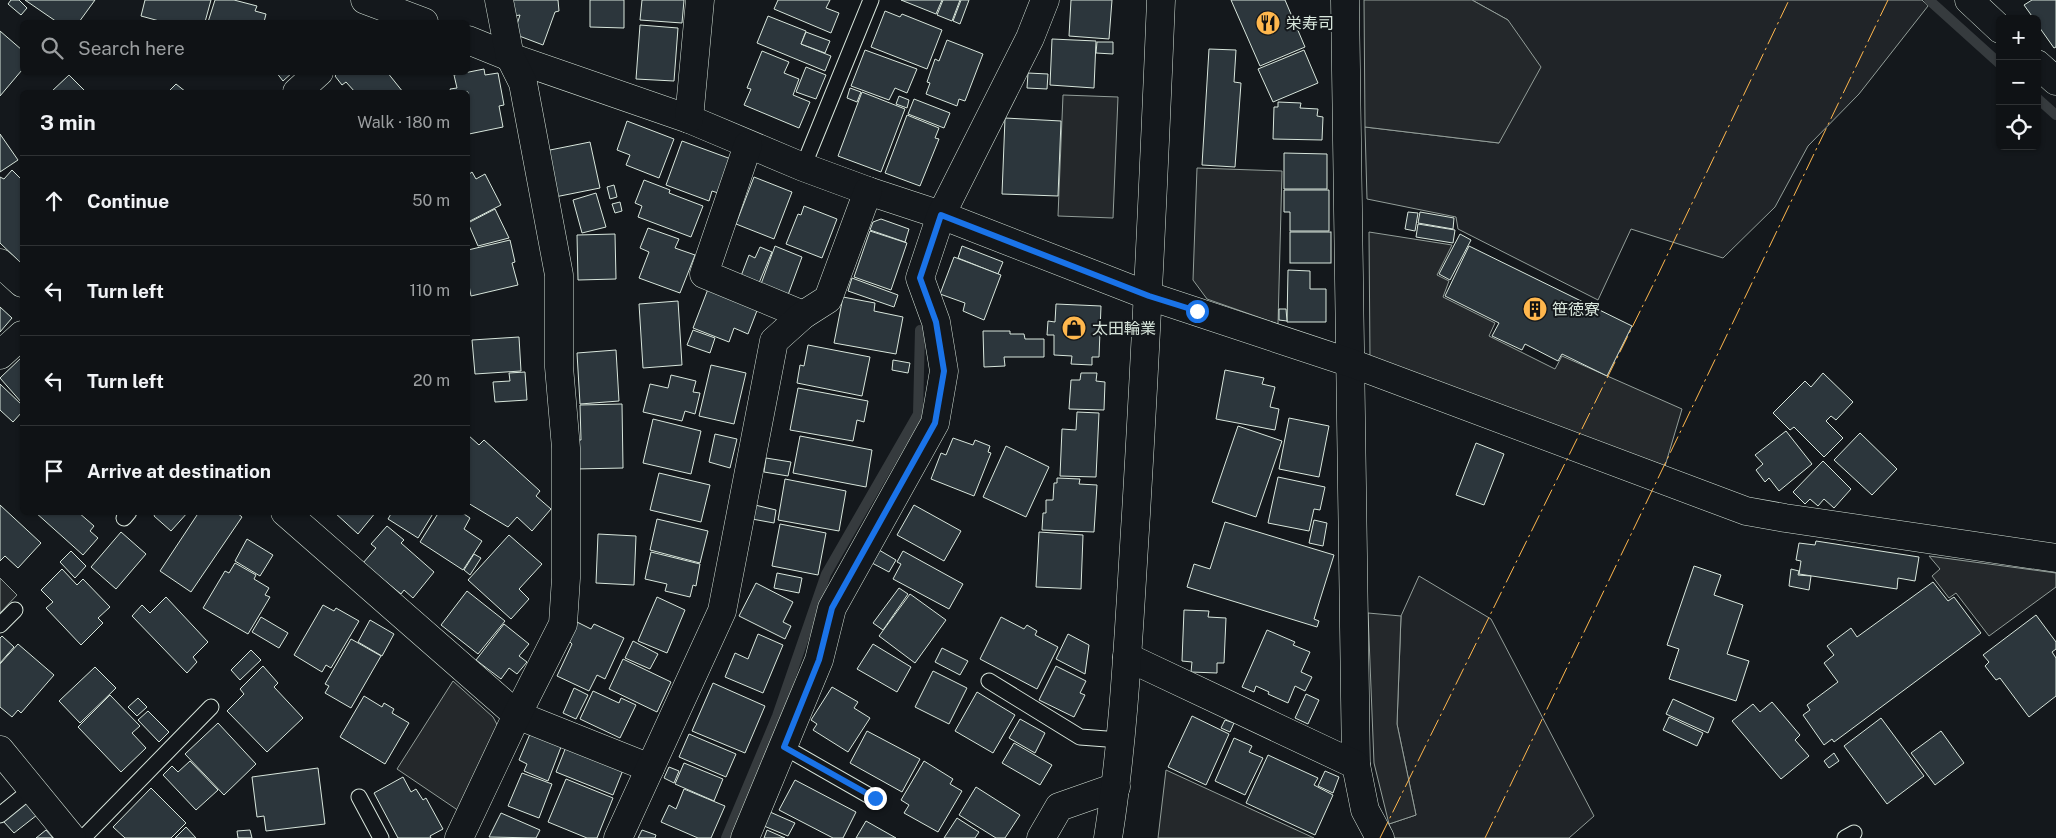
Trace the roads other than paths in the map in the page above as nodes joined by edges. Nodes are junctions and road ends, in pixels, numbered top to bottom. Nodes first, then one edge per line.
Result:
1 (365, 0) edge
2 (499, 0) edge
3 (700, 0) edge
4 (870, 0) edge
5 (1026, 0) edge
6 (1045, 0) edge
7 (1161, 0) edge
8 (1345, 0) edge
9 (1969, 0) edge
10 (384, 16) edge
11 (411, 20) edge
12 (1996, 25) edge
13 (1030, 38) junction
14 (470, 41) edge
15 (510, 57) junction
16 (2041, 68) edge
17 (317, 75) edge
18 (2056, 81) edge
19 (299, 90) edge
20 (689, 119) junction
21 (748, 145) junction
22 (803, 167) junction
23 (868, 192) junction
24 (941, 215) junction
25 (0, 263) edge
26 (20, 281) edge
27 (1149, 296) junction
28 (803, 315) junction
29 (20, 337) edge
30 (0, 355) edge
31 (1351, 364) junction
32 (288, 515) edge
33 (2056, 558) edge
34 (15, 610) dead end
35 (0, 625) edge
36 (1127, 657) junction
37 (988, 681) dead end
38 (211, 707) dead end
39 (517, 715) junction
40 (1120, 740) junction
41 (784, 747) junction
42 (0, 750) edge
43 (1356, 766) junction
44 (650, 768) junction
45 (1116, 787) junction
46 (32, 789) junction
47 (359, 796) dead end
48 (875, 798) dead end
49 (0, 815) edge
50 (72, 838) edge
51 (83, 838) edge
52 (381, 838) edge
53 (459, 838) edge
54 (618, 838) edge
55 (745, 838) edge
56 (1041, 838) edge
57 (1108, 838) edge
58 (1380, 838) edge

1 - 10 street
2 - 15 street
3 - 20 street
4 - 22 lane
5 - 13 street
6 - 13 street
7 - 27 street
8 - 31 street
9 - 12 street
10 - 11 street
13 - 24 street
14 - 15 street
15 - 20 street
15 - 39 street
16 - 18 street
17 - 19 street
20 - 21 street
21 - 22 street
21 - 28 street
22 - 23 street
23 - 24 street
23 - 28 street
24 - 27 street
24 - 41 street
25 - 26 street
27 - 31 street
27 - 36 street
28 - 44 street
29 - 30 street
31 - 33 street
31 - 43 street
32 - 39 street
34 - 35 lane
36 - 40 street
36 - 43 street
37 - 40 lane
38 - 51 lane
39 - 44 street
39 - 53 street
40 - 45 street
41 - 48 lane
41 - 55 street
42 - 46 street
43 - 58 street
44 - 54 street
45 - 56 street
45 - 57 street
46 - 49 lane
46 - 50 street
47 - 52 lane

